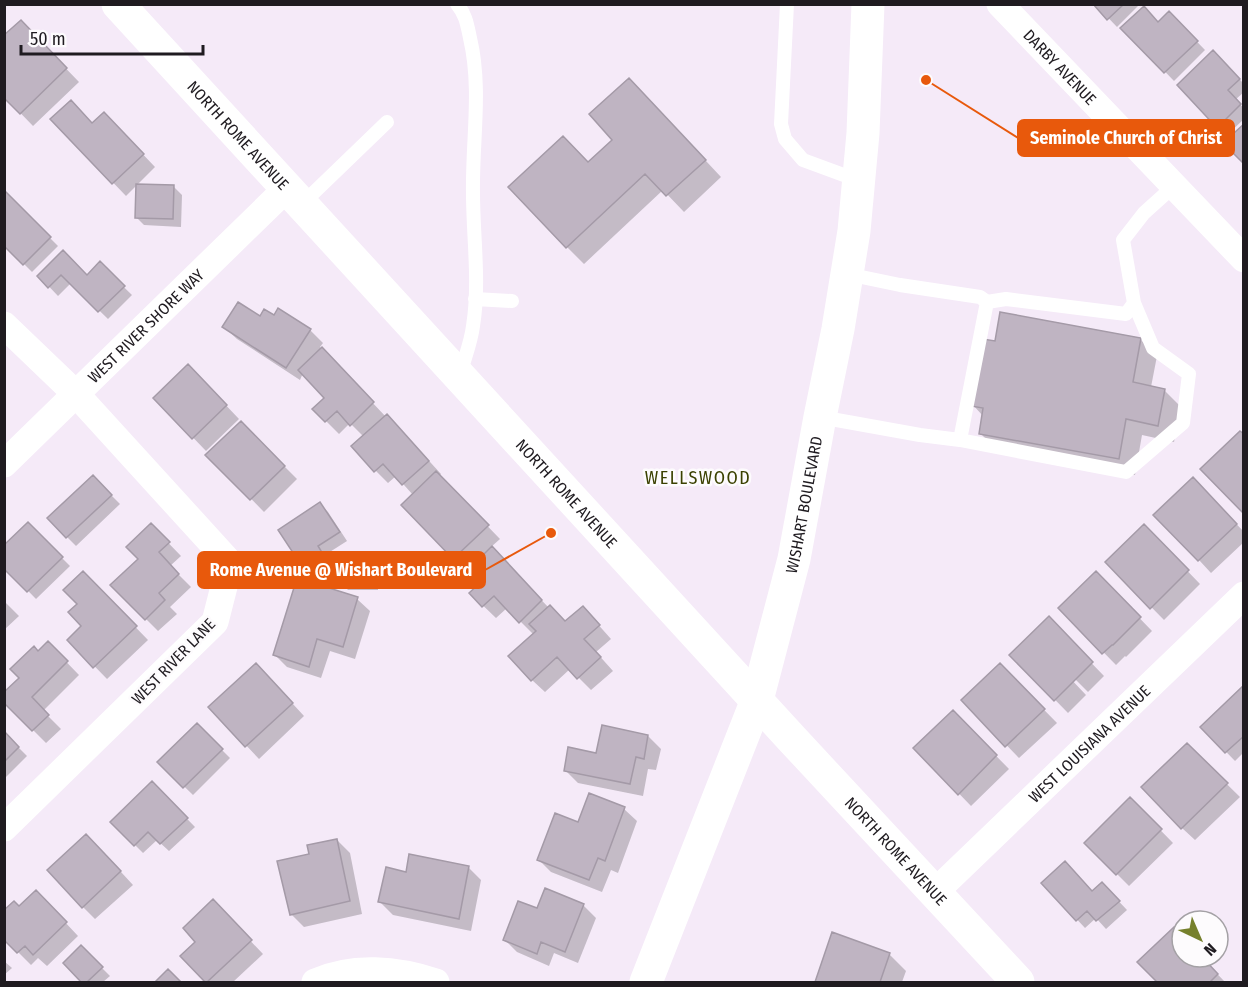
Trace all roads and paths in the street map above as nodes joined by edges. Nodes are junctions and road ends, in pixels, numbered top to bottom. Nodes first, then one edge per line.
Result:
1 (118, 4) edge
2 (457, 4) edge
3 (787, 4) edge
4 (868, 4) edge
5 (1000, 4) edge
6 (387, 122) dead end
7 (860, 181) junction
8 (1174, 186) junction
9 (294, 196) junction
10 (1244, 259) edge
11 (847, 274) junction
12 (475, 299) junction
13 (512, 301) dead end
14 (987, 302) junction
15 (1134, 303) junction
16 (4, 326) edge
17 (460, 377) junction
18 (76, 394) junction
19 (820, 417) junction
20 (960, 440) junction
21 (4, 464) edge
22 (1244, 595) edge
23 (757, 700) junction
24 (4, 828) edge
25 (935, 892) junction
26 (315, 982) edge
27 (436, 982) edge
28 (646, 982) edge
29 (1018, 982) edge

1 - 9 street, NORTH ROME AVENUE
2 - 12 lane
3 - 7 lane
4 - 7 street, WISHART BOULEVARD
5 - 8 street, DARBY AVENUE
6 - 9 lane
7 - 11 street, WISHART BOULEVARD
8 - 10 street, DARBY AVENUE
8 - 15 lane
9 - 17 street, NORTH ROME AVENUE
9 - 18 street, WEST RIVER SHORE WAY
11 - 14 lane
11 - 19 street, WISHART BOULEVARD
12 - 13 lane
12 - 17 lane
14 - 15 lane
14 - 20 lane
15 - 20 lane
16 - 18 street
17 - 23 street, NORTH ROME AVENUE
18 - 21 street, WEST RIVER SHORE WAY
18 - 24 street, WEST RIVER LANE
19 - 20 lane
19 - 23 street, WISHART BOULEVARD
22 - 25 street, WEST LOUISIANA AVENUE
23 - 25 street, NORTH ROME AVENUE
23 - 28 street, WISHART BOULEVARD
25 - 29 street, NORTH ROME AVENUE
26 - 27 street

